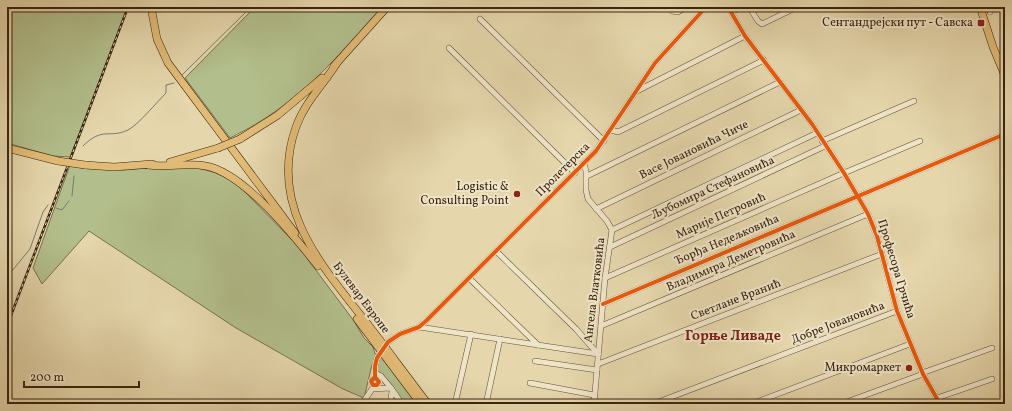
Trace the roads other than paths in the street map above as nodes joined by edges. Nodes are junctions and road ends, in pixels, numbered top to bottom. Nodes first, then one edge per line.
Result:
1 (151, 7) edge
2 (387, 7) edge
3 (669, 7) edge
4 (686, 7) edge
5 (706, 7) edge
6 (741, 7) edge
7 (749, 7) edge
8 (797, 7) edge
9 (980, 7) edge
10 (995, 7) edge
11 (729, 10) edge
12 (990, 12) dead end
13 (480, 19) dead end
14 (745, 36) junction
15 (449, 48) dead end
16 (764, 60) junction
17 (337, 63) junction
18 (1003, 66) edge
19 (1005, 76) edge
20 (780, 82) junction
21 (636, 91) junction
22 (914, 101) dead end
23 (801, 110) junction
24 (611, 130) junction
25 (817, 133) junction
26 (1005, 134) edge
27 (604, 141) junction
28 (822, 141) junction
29 (920, 141) dead end
30 (825, 146) junction
31 (7, 148) edge
32 (584, 164) junction
33 (148, 165) junction
34 (575, 173) junction
35 (844, 173) junction
36 (587, 176) junction
37 (858, 195) junction
38 (596, 209) junction
39 (868, 214) junction
40 (612, 230) junction
41 (610, 247) junction
42 (496, 251) junction
43 (882, 254) junction
44 (318, 263) junction
45 (469, 278) junction
46 (605, 278) junction
47 (603, 304) junction
48 (897, 311) junction
49 (601, 326) junction
50 (419, 327) junction
51 (471, 334) junction
52 (500, 339) junction
53 (910, 344) junction
54 (538, 345) junction
55 (992, 348) dead end
56 (383, 350) junction
57 (598, 354) junction
58 (535, 361) dead end
59 (598, 364) junction
60 (597, 370) junction
61 (922, 373) junction
62 (375, 375) junction
63 (992, 379) dead end
64 (530, 383) dead end
65 (373, 387) junction
66 (392, 390) junction
67 (594, 395) junction
68 (937, 398) junction
69 (362, 404) edge
70 (390, 404) edge
71 (402, 404) edge
72 (421, 404) edge
73 (428, 404) edge
74 (455, 404) edge
75 (486, 404) edge
76 (594, 404) edge
77 (652, 404) edge
78 (751, 404) edge
79 (841, 404) edge
80 (940, 404) edge

1 - 44 main road
2 - 17 main road
3 - 4 street
5 - 21 street, Пролетерска
6 - 11 street
7 - 8 street
9 - 18 main road
10 - 12 street
11 - 14 street, Професора Грчића
13 - 27 street
14 - 16 street, Професора Грчића
14 - 21 street
15 - 34 street
16 - 20 street, Професора Грчића
16 - 24 street
17 - 33 main road, bridge
17 - 44 main road
18 - 19 main road
20 - 23 street, Професора Грчића
20 - 36 street
21 - 24 street, Пролетерска
22 - 28 street
23 - 25 street, Професора Грчића
23 - 38 street, Васе Јовановића Чиче
24 - 27 street, Пролетерска
25 - 28 street, Професора Грчића
25 - 40 street
26 - 37 street, Ђорђа Недељковића
27 - 32 street, Пролетерска
28 - 30 street, Професора Грчића
29 - 35 street, Марије Петровић
30 - 35 street, Професора Грчића
30 - 41 street, Љубомира Стефановића
31 - 33 main road, bridge
32 - 34 street, Пролетерска
32 - 36 street, Ангела Влатковића
33 - 44 main road
34 - 42 street, Пролетерска
35 - 37 street, Професора Грчића
35 - 46 street, Марије Петровић
36 - 38 street, Ангела Влатковића
37 - 39 street, Професора Грчића
37 - 47 street, Ђорђа Недељковића
38 - 40 street, Ангела Влатковића
39 - 43 street, Професора Грчића
39 - 49 street, Владимира Деметровића
40 - 41 street, Ангела Влатковића
41 - 46 street, Ангела Влатковића
42 - 45 street, Пролетерска
42 - 57 street
43 - 48 street, Професора Грчића
43 - 59 street, Светлане Вранић
44 - 56 main road, Булевар Европе
45 - 50 street, Пролетерска
45 - 54 street
46 - 47 street, Ангела Влатковића
47 - 49 street, Ангела Влатковића
48 - 53 street, Професора Грчића
48 - 77 street, Добре Јовановића
49 - 57 street, Ангела Влатковића
50 - 51 street
50 - 56 street, Пролетерска
51 - 52 street
51 - 74 street
52 - 54 street
52 - 75 street
53 - 61 street, Професора Грчића
53 - 78 street
54 - 57 street
55 - 61 street
56 - 62 street
56 - 72 main road, Булевар Европе
56 - 73 main road, Булевар Европе
57 - 59 street, Ангела Влатковића
58 - 60 street
59 - 60 street, Ангела Влатковића
60 - 67 street, Ангела Влатковића
61 - 68 street, Професора Грчића
61 - 79 street
62 - 65 street
62 - 66 street
63 - 68 street
64 - 67 street
65 - 66 street
65 - 69 street
66 - 70 street
66 - 71 street
67 - 76 street, Ангела Влатковића
68 - 80 street, Професора Грчића

